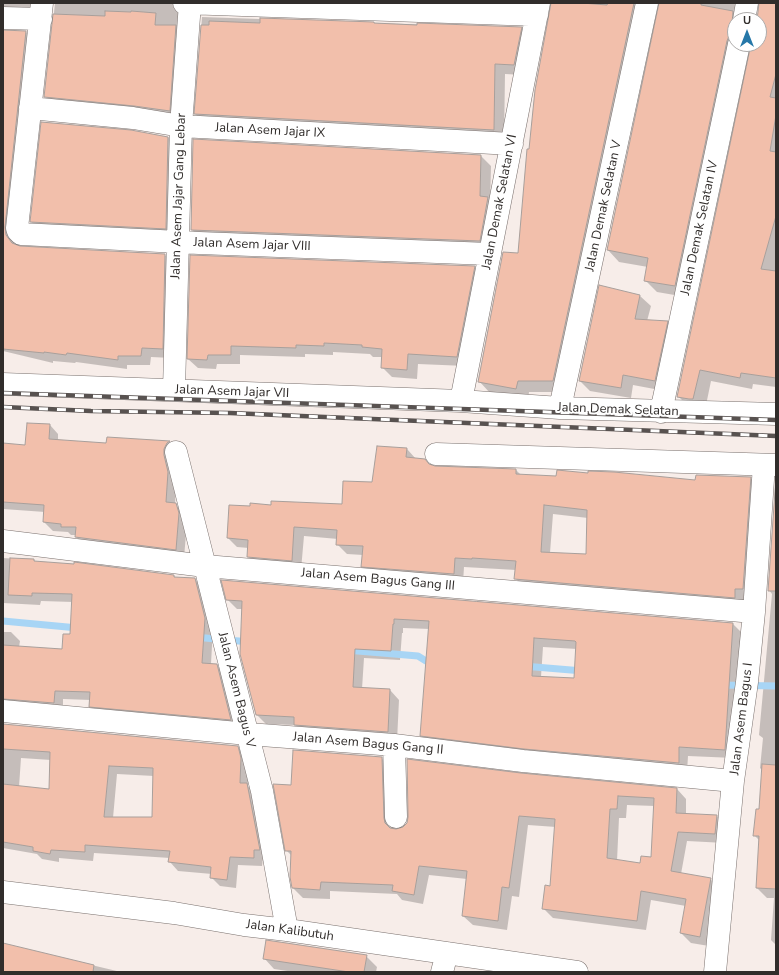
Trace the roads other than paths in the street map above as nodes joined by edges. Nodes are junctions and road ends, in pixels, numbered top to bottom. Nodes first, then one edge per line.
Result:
1 (184, 3) edge
2 (190, 3) edge
3 (648, 3) edge
4 (538, 9) edge
5 (41, 11) edge
6 (3, 18) edge
7 (737, 52) edge
8 (30, 108) junction
9 (181, 126) junction
10 (512, 144) junction
11 (177, 242) junction
12 (490, 254) junction
13 (3, 384) edge
14 (174, 390) junction
15 (461, 401) junction
16 (560, 408) junction
17 (661, 412) junction
18 (776, 414) edge
19 (176, 452) dead end
20 (436, 454) dead end
21 (770, 465) edge
22 (3, 541) edge
23 (205, 566) junction
24 (754, 612) junction
25 (3, 711) edge
26 (248, 734) junction
27 (394, 745) junction
28 (733, 781) junction
29 (396, 817) dead end
30 (3, 892) edge
31 (287, 930) junction
32 (444, 963) edge
33 (576, 972) edge
34 (715, 972) edge

1 - 2 street
2 - 4 street
2 - 9 street, Jalan Asem Jajar Gang Lebar
3 - 16 street, Jalan Demak Selatan V
4 - 10 street, Jalan Demak Selatan VI
5 - 6 street
5 - 8 street
7 - 17 street, Jalan Demak Selatan IV
8 - 9 street, Jalan Asem Jajar IX
8 - 11 street, Jalan Asem Jajar VIII
9 - 10 street, Jalan Asem Jajar IX
9 - 11 street, Jalan Asem Jajar Gang Lebar
10 - 12 street, Jalan Demak Selatan VI
11 - 12 street, Jalan Asem Jajar VIII
11 - 14 street, Jalan Asem Jajar Gang Lebar
12 - 15 street, Jalan Demak Selatan VI
13 - 14 street, Jalan Asem Jajar VII
14 - 15 street, Jalan Asem Jajar VII
15 - 16 street, Jalan Demak Selatan
16 - 17 street, Jalan Demak Selatan
17 - 18 street, Jalan Demak Selatan
19 - 23 street, Jalan Asem Bagus V
20 - 21 street
21 - 24 street, Jalan Asem Bagus I
22 - 23 street, Jalan Asem Bagus Gang III
23 - 24 street, Jalan Asem Bagus Gang III
23 - 26 street, Jalan Asem Bagus V
24 - 28 street, Jalan Asem Bagus I
25 - 26 street, Jalan Asem Bagus Gang II
26 - 27 street, Jalan Asem Bagus Gang II
26 - 31 street, Jalan Asem Bagus V
27 - 28 street, Jalan Asem Bagus Gang II
27 - 29 street
28 - 34 street, Jalan Asem Bagus I
30 - 31 street, Jalan Kalibutuh
31 - 32 street, Jalan Kalibutuh
32 - 33 street, Jalan Kalibutuh

